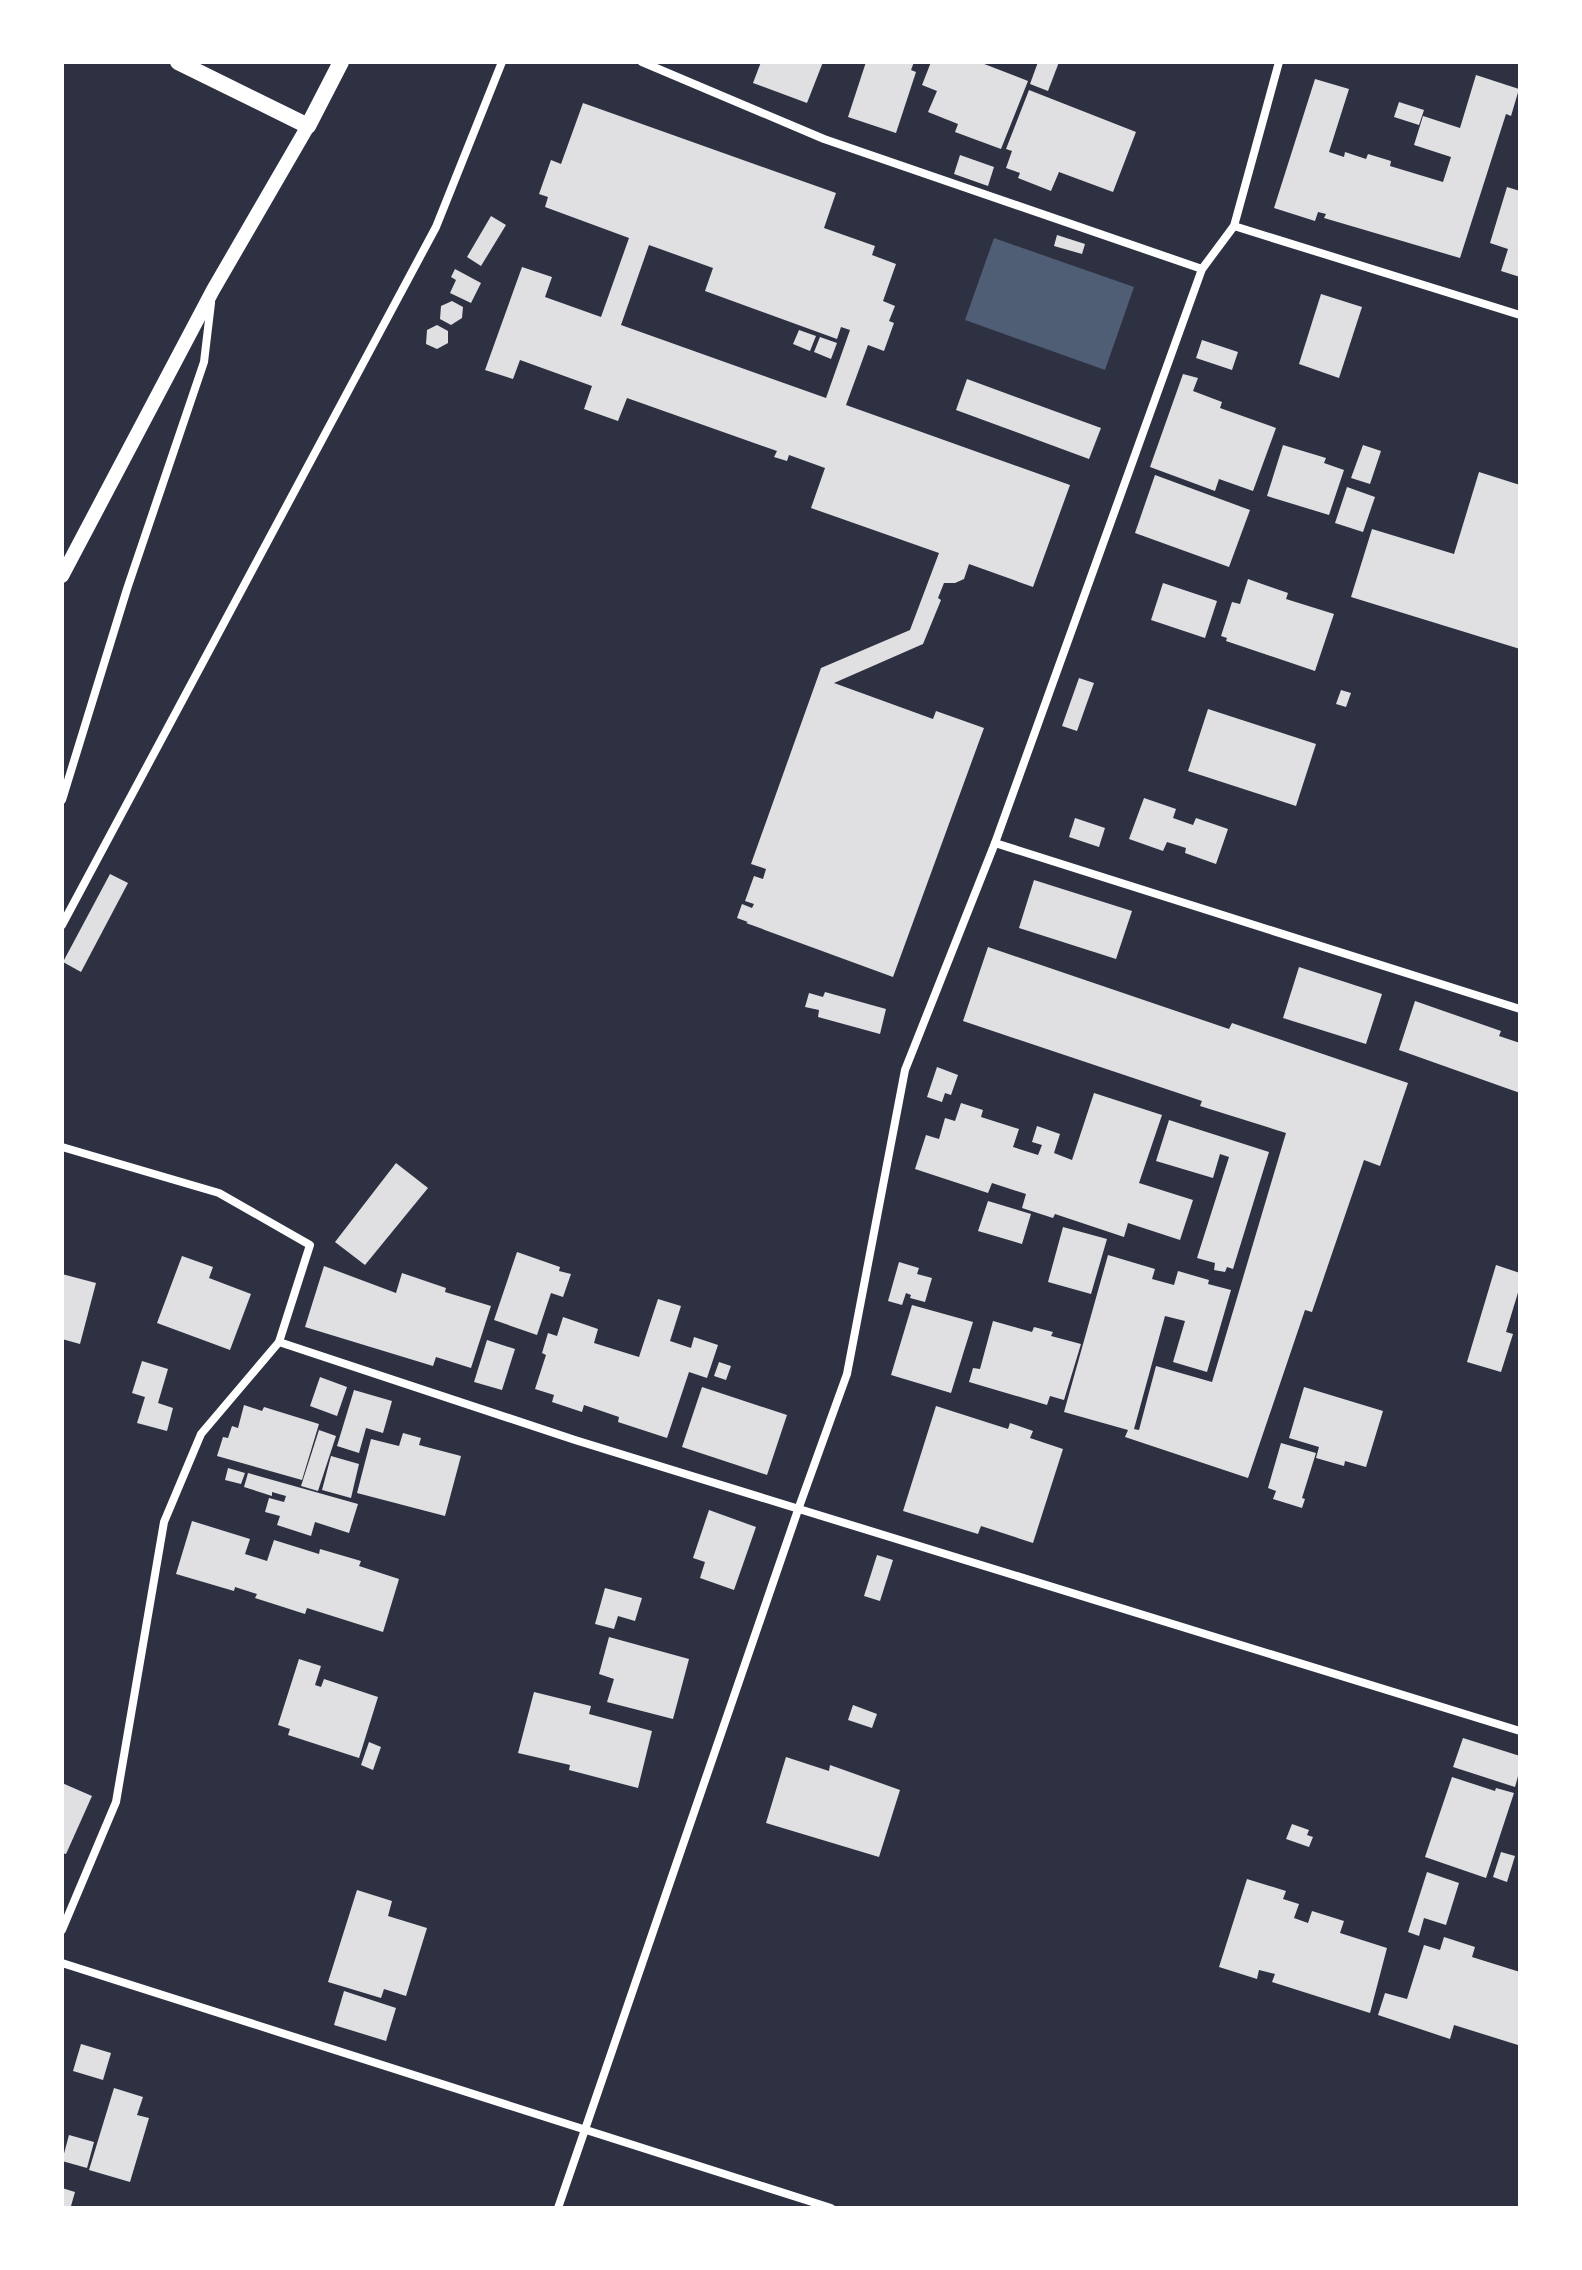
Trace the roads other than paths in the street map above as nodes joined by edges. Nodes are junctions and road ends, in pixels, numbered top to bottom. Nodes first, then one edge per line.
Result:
1 (178, 62) edge
2 (341, 62) edge
3 (502, 62) edge
4 (642, 62) edge
5 (1279, 62) edge
6 (308, 126) junction
7 (1234, 226) junction
8 (1202, 269) junction
9 (213, 290) junction
10 (1520, 315) edge
11 (62, 576) edge
12 (62, 800) edge
13 (995, 843) junction
14 (62, 925) edge
15 (1520, 1009) edge
16 (62, 1147) edge
17 (279, 1342) junction
18 (799, 1507) junction
19 (1520, 1731) edge
20 (62, 1930) edge
21 (62, 1963) edge
22 (583, 2131) junction
23 (558, 2208) edge
24 (831, 2208) edge

1 - 6 main road
2 - 6 main road
3 - 14 street
4 - 8 street
5 - 7 street
6 - 9 street
7 - 8 street
7 - 10 street
8 - 13 street
9 - 11 street
9 - 12 street
13 - 15 street
13 - 18 street
16 - 17 street
17 - 18 street
17 - 20 street
18 - 19 street
18 - 22 street
21 - 22 street
22 - 23 street
22 - 24 street

